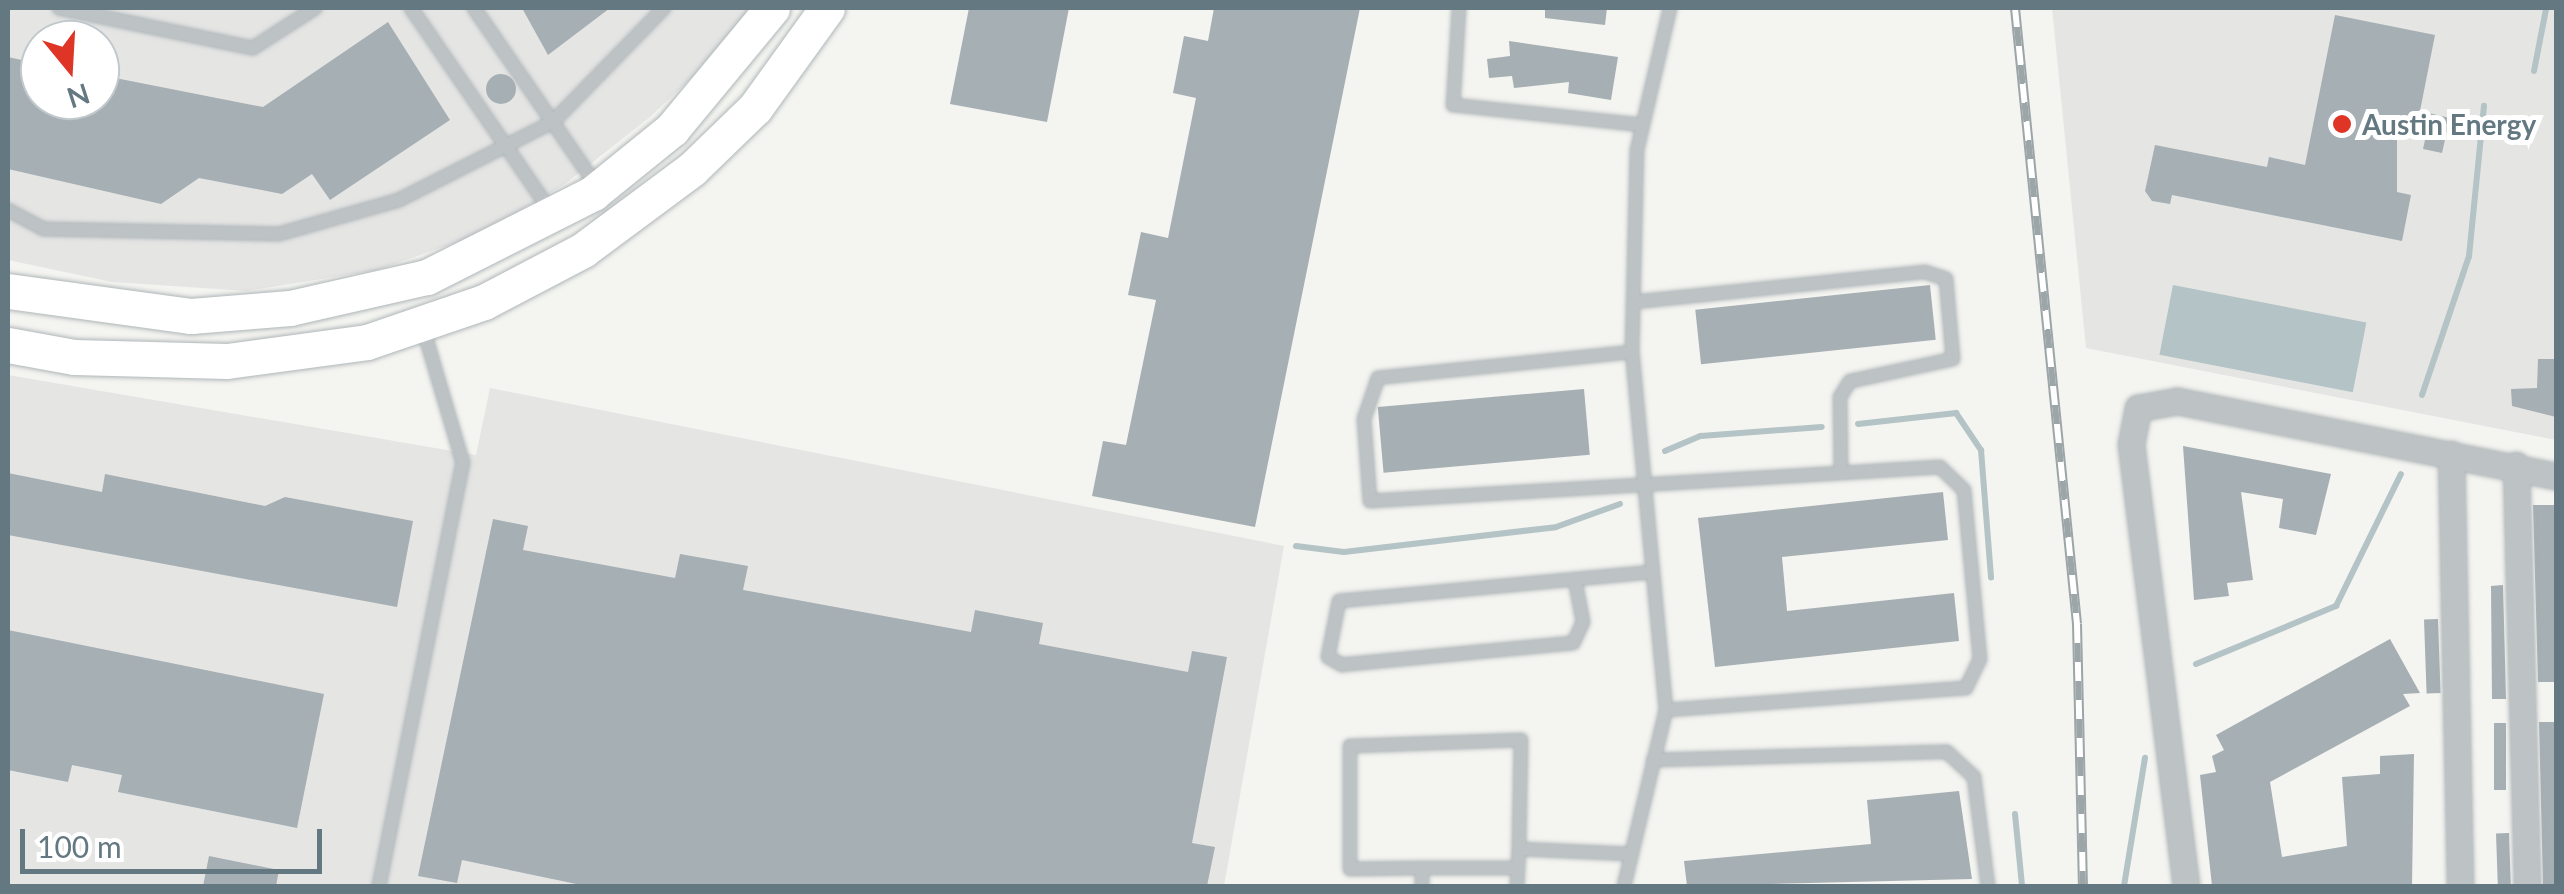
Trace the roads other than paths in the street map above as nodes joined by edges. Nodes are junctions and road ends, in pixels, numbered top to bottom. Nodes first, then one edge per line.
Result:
1 (59, 8) edge
2 (315, 8) edge
3 (412, 8) edge
4 (474, 8) edge
5 (664, 8) edge
6 (772, 8) edge
7 (826, 8) edge
8 (1459, 8) edge
9 (1670, 8) edge
10 (553, 122) junction
11 (1642, 125) junction
12 (508, 148) junction
13 (598, 188) junction
14 (8, 210) edge
15 (555, 217) junction
16 (625, 221) junction
17 (583, 250) junction
18 (8, 292) edge
19 (1634, 302) junction
20 (422, 326) junction
21 (8, 344) edge
22 (1632, 352) junction
23 (2451, 454) junction
24 (2516, 464) junction
25 (1841, 472) junction
26 (2556, 476) edge
27 (1643, 484) junction
28 (1653, 572) junction
29 (1575, 580) junction
30 (1666, 710) junction
31 (1653, 760) junction
32 (1520, 848) junction
33 (1631, 854) junction
34 (1422, 868) junction
35 (1518, 868) junction
36 (380, 886) edge
37 (1422, 886) edge
38 (1517, 886) edge
39 (1624, 886) edge
40 (1988, 886) edge
41 (2186, 886) edge
42 (2460, 886) edge
43 (2527, 886) edge

1 - 2 lane
3 - 12 lane
4 - 10 lane
5 - 10 lane
6 - 13 main road
7 - 16 main road
8 - 11 lane
9 - 11 lane
10 - 12 lane
10 - 13 lane
11 - 19 lane
12 - 14 lane
12 - 15 lane
13 - 15 main road
13 - 16 main road
15 - 17 main road
15 - 18 main road
16 - 17 main road
17 - 20 main road
19 - 22 lane
19 - 25 lane
20 - 21 main road
20 - 36 lane
22 - 27 lane
22 - 27 lane
23 - 24 street
23 - 41 street
23 - 42 street
24 - 26 street
24 - 43 street
25 - 27 lane
25 - 30 lane
27 - 28 lane
28 - 29 lane
28 - 30 lane
29 - 29 lane
30 - 31 lane
31 - 33 lane
31 - 40 lane
32 - 33 lane
32 - 34 lane
32 - 35 lane
33 - 39 lane
34 - 35 lane
34 - 37 lane
35 - 38 lane

